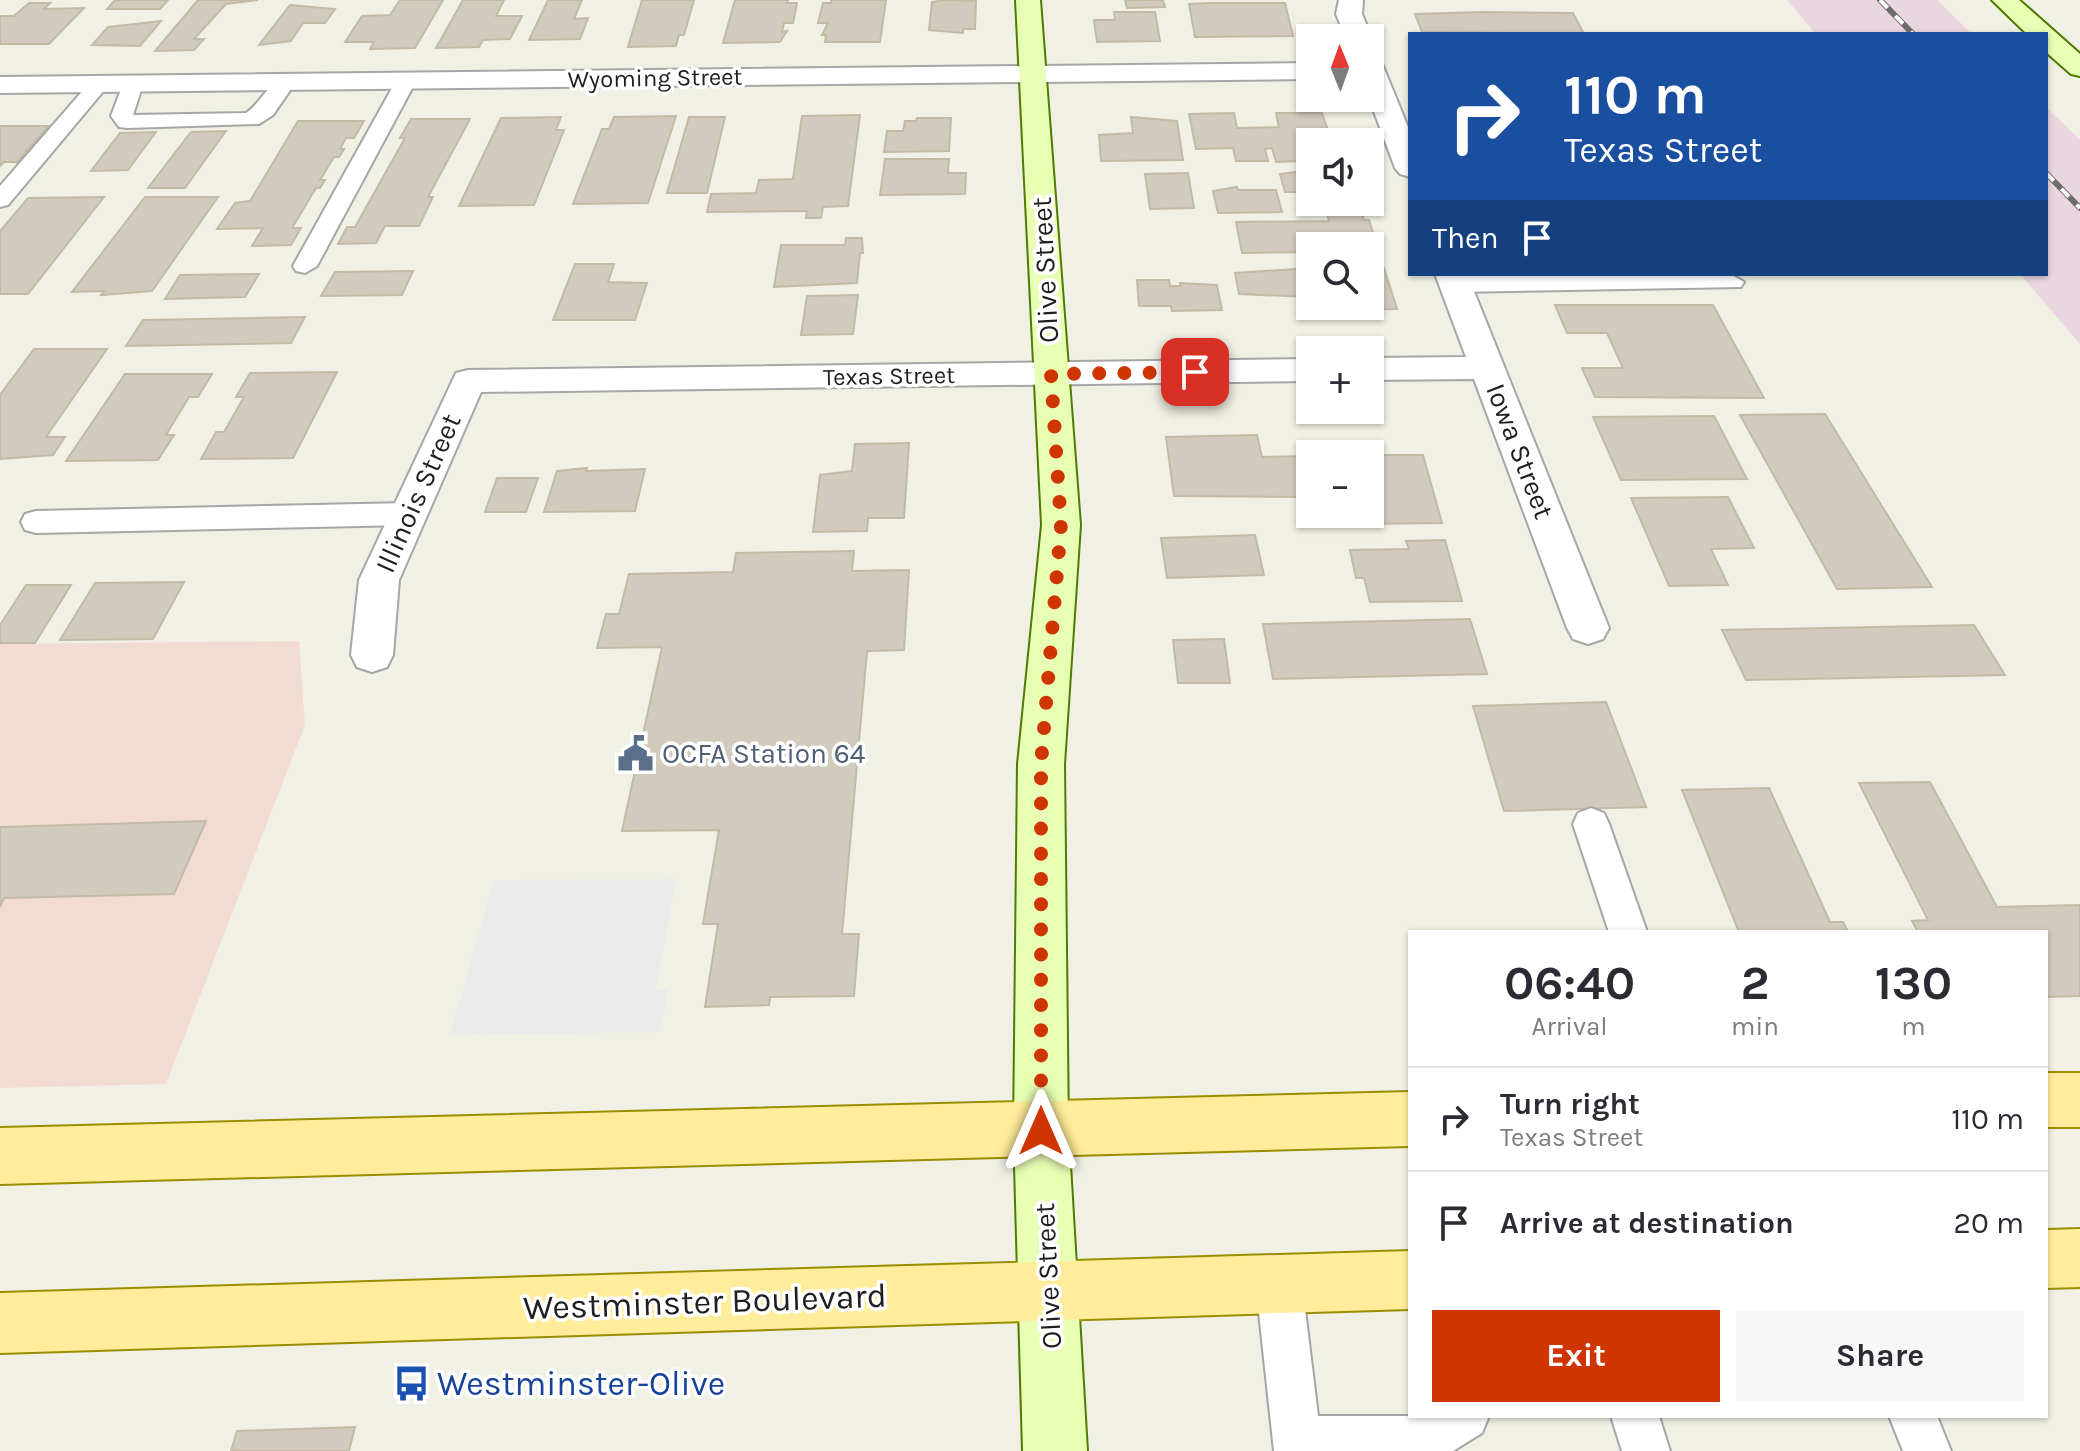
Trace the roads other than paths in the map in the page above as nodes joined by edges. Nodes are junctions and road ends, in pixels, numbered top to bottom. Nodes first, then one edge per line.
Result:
1 (1028, 0) edge
2 (1351, 0) edge
3 (2004, 0) edge
4 (1353, 24) edge
5 (2040, 32) edge
6 (2048, 39) edge
7 (2077, 62) edge
8 (1296, 71) edge
9 (1034, 74) junction
10 (406, 81) junction
11 (286, 82) junction
12 (99, 84) junction
13 (133, 84) junction
14 (0, 85) edge
15 (1384, 102) edge
16 (1408, 163) edge
17 (0, 200) edge
18 (305, 266) dead end
19 (1453, 279) edge
20 (1732, 282) dead end
21 (1487, 368) junction
22 (1384, 369) edge
23 (1296, 370) edge
24 (1051, 374) junction
25 (468, 381) joint
26 (408, 514) junction
27 (36, 522) dead end
28 (1588, 628) dead end
29 (372, 655) dead end
30 (1591, 824) dead end
31 (1627, 930) edge
32 (2048, 1100) edge
33 (2080, 1100) edge
34 (1408, 1119) edge
35 (1041, 1131) junction
36 (0, 1156) edge
37 (2080, 1258) edge
38 (2048, 1259) edge
39 (1408, 1280) edge
40 (1279, 1285) junction
41 (1050, 1292) junction
42 (0, 1323) edge
43 (1462, 1418) edge
44 (1636, 1418) edge
45 (1914, 1418) edge
46 (1298, 1446) edge
47 (1055, 1451) edge
48 (1646, 1451) edge
49 (1927, 1451) edge

1 - 9 street, Olive Street
2 - 4 street
3 - 5 street
6 - 7 street
8 - 9 street, Wyoming Street
9 - 10 street, Wyoming Street
9 - 24 street, Olive Street
10 - 11 street, Wyoming Street
10 - 18 lane
11 - 13 street, Wyoming Street
11 - 13 lane
12 - 13 street, Wyoming Street
12 - 14 street, Wyoming Street
12 - 17 lane
15 - 16 street
19 - 20 lane
19 - 21 street, Iowa Street
21 - 22 street
21 - 28 street, Iowa Street
23 - 24 street, Texas Street
24 - 25 street, Texas Street
24 - 35 street, Olive Street
25 - 26 street, Illinois Street
26 - 27 lane
26 - 29 street, Illinois Street
30 - 31 lane
32 - 33 main road
34 - 35 main road
35 - 36 main road
35 - 41 street, Olive Street
37 - 38 main road
39 - 40 main road, Westminster Boulevard
40 - 41 main road, Westminster Boulevard
40 - 46 lane
41 - 42 main road, Westminster Boulevard
41 - 47 street, Olive Street
43 - 46 lane
44 - 48 lane
45 - 49 lane

